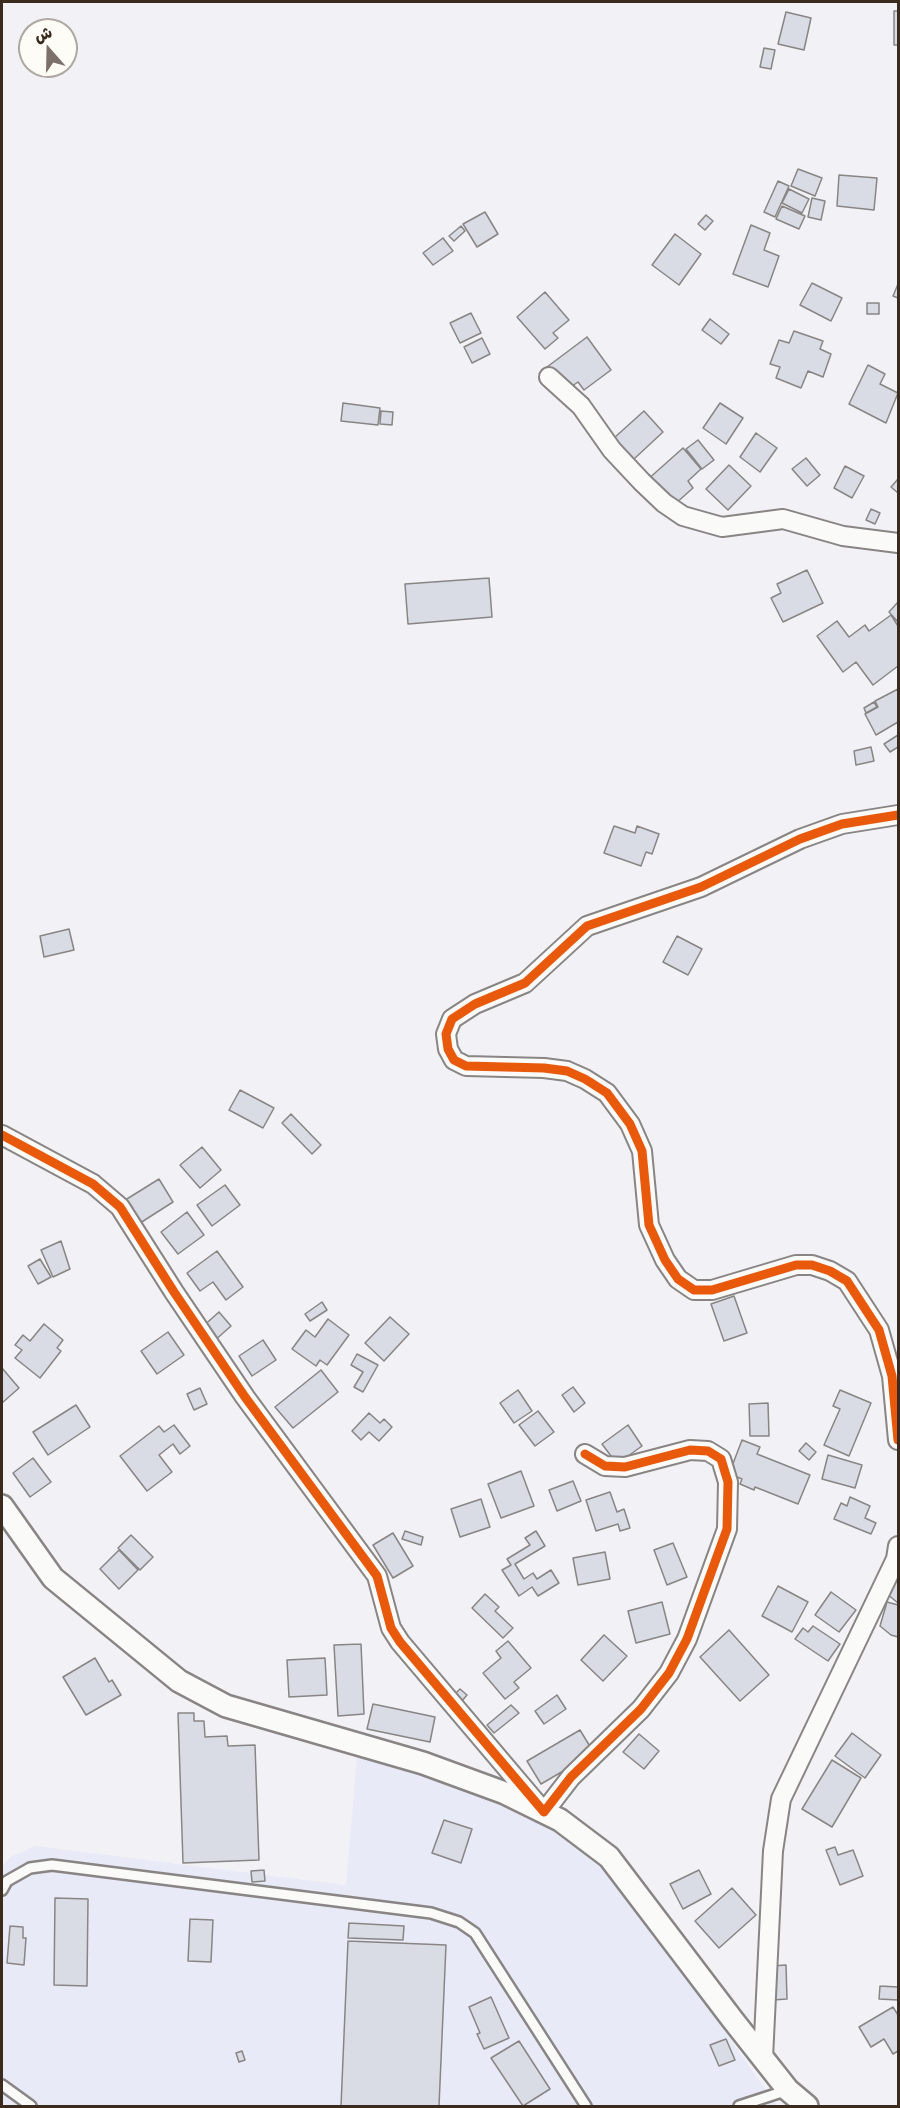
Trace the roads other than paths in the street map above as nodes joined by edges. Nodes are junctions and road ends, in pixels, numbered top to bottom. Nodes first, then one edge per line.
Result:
1 (549, 377) dead end
2 (898, 543) edge
3 (898, 815) edge
4 (2, 1135) edge
5 (898, 1440) edge
6 (585, 1454) dead end
7 (2, 1506) edge
8 (898, 1546) edge
9 (544, 1812) junction
10 (2, 1890) edge
11 (763, 2058) junction
12 (2, 2085) edge
13 (788, 2090) junction
14 (31, 2106) edge
15 (586, 2106) edge
16 (739, 2106) edge
17 (807, 2106) edge

1 - 2 street
3 - 5 street
4 - 9 street
6 - 9 street
7 - 9 street
8 - 11 street
9 - 11 street
10 - 15 lane
11 - 13 street
12 - 14 lane
13 - 16 lane
13 - 17 street

